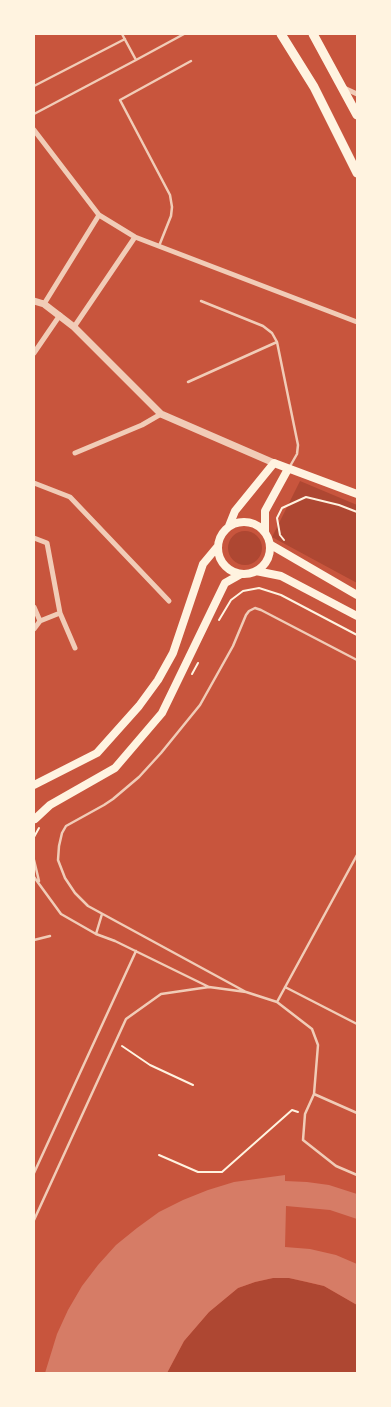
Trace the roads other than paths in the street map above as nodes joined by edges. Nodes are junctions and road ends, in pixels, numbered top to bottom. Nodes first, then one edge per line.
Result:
1 (122, 34) edge
2 (184, 34) edge
3 (281, 34) edge
4 (313, 34) edge
5 (125, 39) junction
6 (136, 60) junction
7 (191, 61) dead end
8 (34, 86) edge
9 (342, 87) junction
10 (357, 94) edge
11 (34, 114) edge
12 (357, 115) edge
13 (34, 130) edge
14 (357, 173) edge
15 (99, 215) junction
16 (135, 237) junction
17 (160, 246) junction
18 (34, 301) edge
19 (201, 301) dead end
20 (44, 304) junction
21 (60, 315) junction
22 (357, 322) edge
23 (74, 327) junction
24 (277, 342) junction
25 (34, 352) edge
26 (188, 382) dead end
27 (161, 414) junction
28 (75, 454) dead end
29 (274, 463) junction
30 (288, 469) junction
31 (34, 483) edge
32 (357, 494) edge
33 (229, 526) junction
34 (265, 531) junction
35 (34, 538) edge
36 (271, 545) junction
37 (218, 546) junction
38 (256, 571) junction
39 (241, 574) junction
40 (357, 595) edge
41 (169, 601) dead end
42 (34, 606) edge
43 (60, 613) junction
44 (357, 616) edge
45 (40, 622) junction
46 (34, 629) edge
47 (75, 648) dead end
48 (357, 660) edge
49 (34, 783) edge
50 (36, 821) edge
51 (357, 854) edge
52 (34, 860) edge
53 (37, 874) junction
54 (34, 877) edge
55 (39, 883) junction
56 (102, 914) junction
57 (96, 934) junction
58 (50, 936) dead end
59 (34, 940) edge
60 (136, 952) junction
61 (209, 986) junction
62 (285, 987) junction
63 (246, 992) junction
64 (277, 1002) junction
65 (357, 1024) edge
66 (314, 1094) junction
67 (357, 1113) edge
68 (34, 1173) edge
69 (357, 1175) edge
70 (34, 1220) edge

1 - 5 lane
2 - 6 lane
3 - 14 main road
4 - 9 main road
5 - 6 lane
5 - 8 lane
6 - 11 lane
7 - 17 lane
9 - 10 street
9 - 12 main road
13 - 15 street
15 - 16 street
15 - 20 street
16 - 17 street
16 - 23 street
17 - 22 street
18 - 20 street
19 - 24 lane
20 - 21 street
21 - 23 street
21 - 25 street
23 - 27 street
24 - 26 lane
24 - 30 lane
27 - 28 street
27 - 29 street
29 - 30 main road
29 - 33 main road
30 - 32 main road
30 - 34 main road
31 - 41 street
33 - 34 main road
33 - 37 main road
34 - 36 main road
35 - 43 street
36 - 38 main road
36 - 40 main road
37 - 39 main road
37 - 49 main road
38 - 39 main road
38 - 44 main road
39 - 50 main road
42 - 45 street
43 - 45 street
43 - 47 street
45 - 46 street
48 - 56 lane
51 - 62 lane
52 - 53 lane
53 - 54 lane
53 - 55 lane
54 - 55 lane
55 - 57 lane
56 - 57 lane
56 - 63 lane
57 - 60 lane
58 - 59 lane
60 - 61 lane
60 - 68 lane
61 - 63 lane
61 - 70 lane
62 - 64 lane
62 - 65 lane
63 - 64 lane
64 - 66 lane
66 - 67 lane
66 - 69 lane

